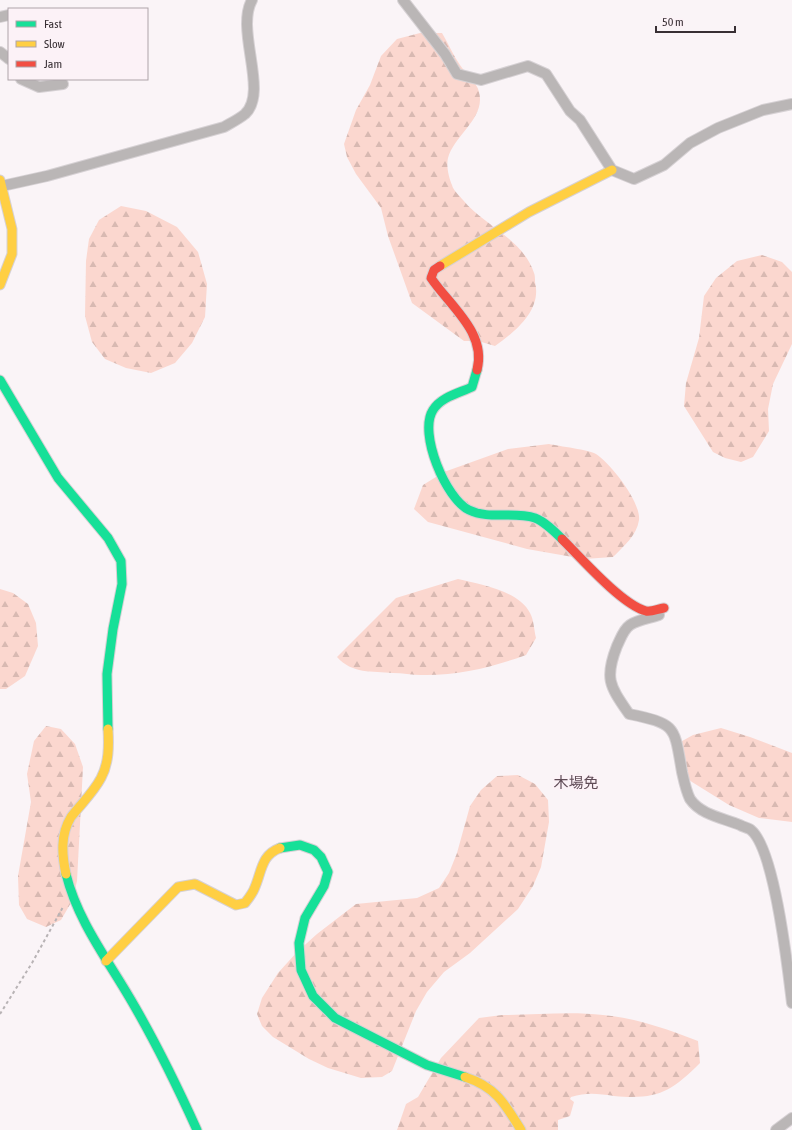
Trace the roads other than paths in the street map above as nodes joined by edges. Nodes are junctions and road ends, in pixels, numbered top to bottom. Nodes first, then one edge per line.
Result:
1 (252, 0) edge
2 (403, 0) edge
3 (0, 52) edge
4 (8, 58) edge
5 (23, 80) edge
6 (63, 84) dead end
7 (792, 104) edge
8 (612, 170) junction
9 (1, 183) edge
10 (0, 285) edge
11 (0, 380) edge
12 (664, 608) joint
13 (106, 961) junction
14 (792, 1003) edge
15 (792, 1118) edge
16 (196, 1130) edge
17 (521, 1130) edge
18 (776, 1130) edge

1 - 9 street
2 - 8 street
3 - 4 street
5 - 6 street
7 - 8 street
8 - 12 street
9 - 10 street
11 - 13 street
12 - 14 street
13 - 16 street
13 - 17 street
15 - 18 street

